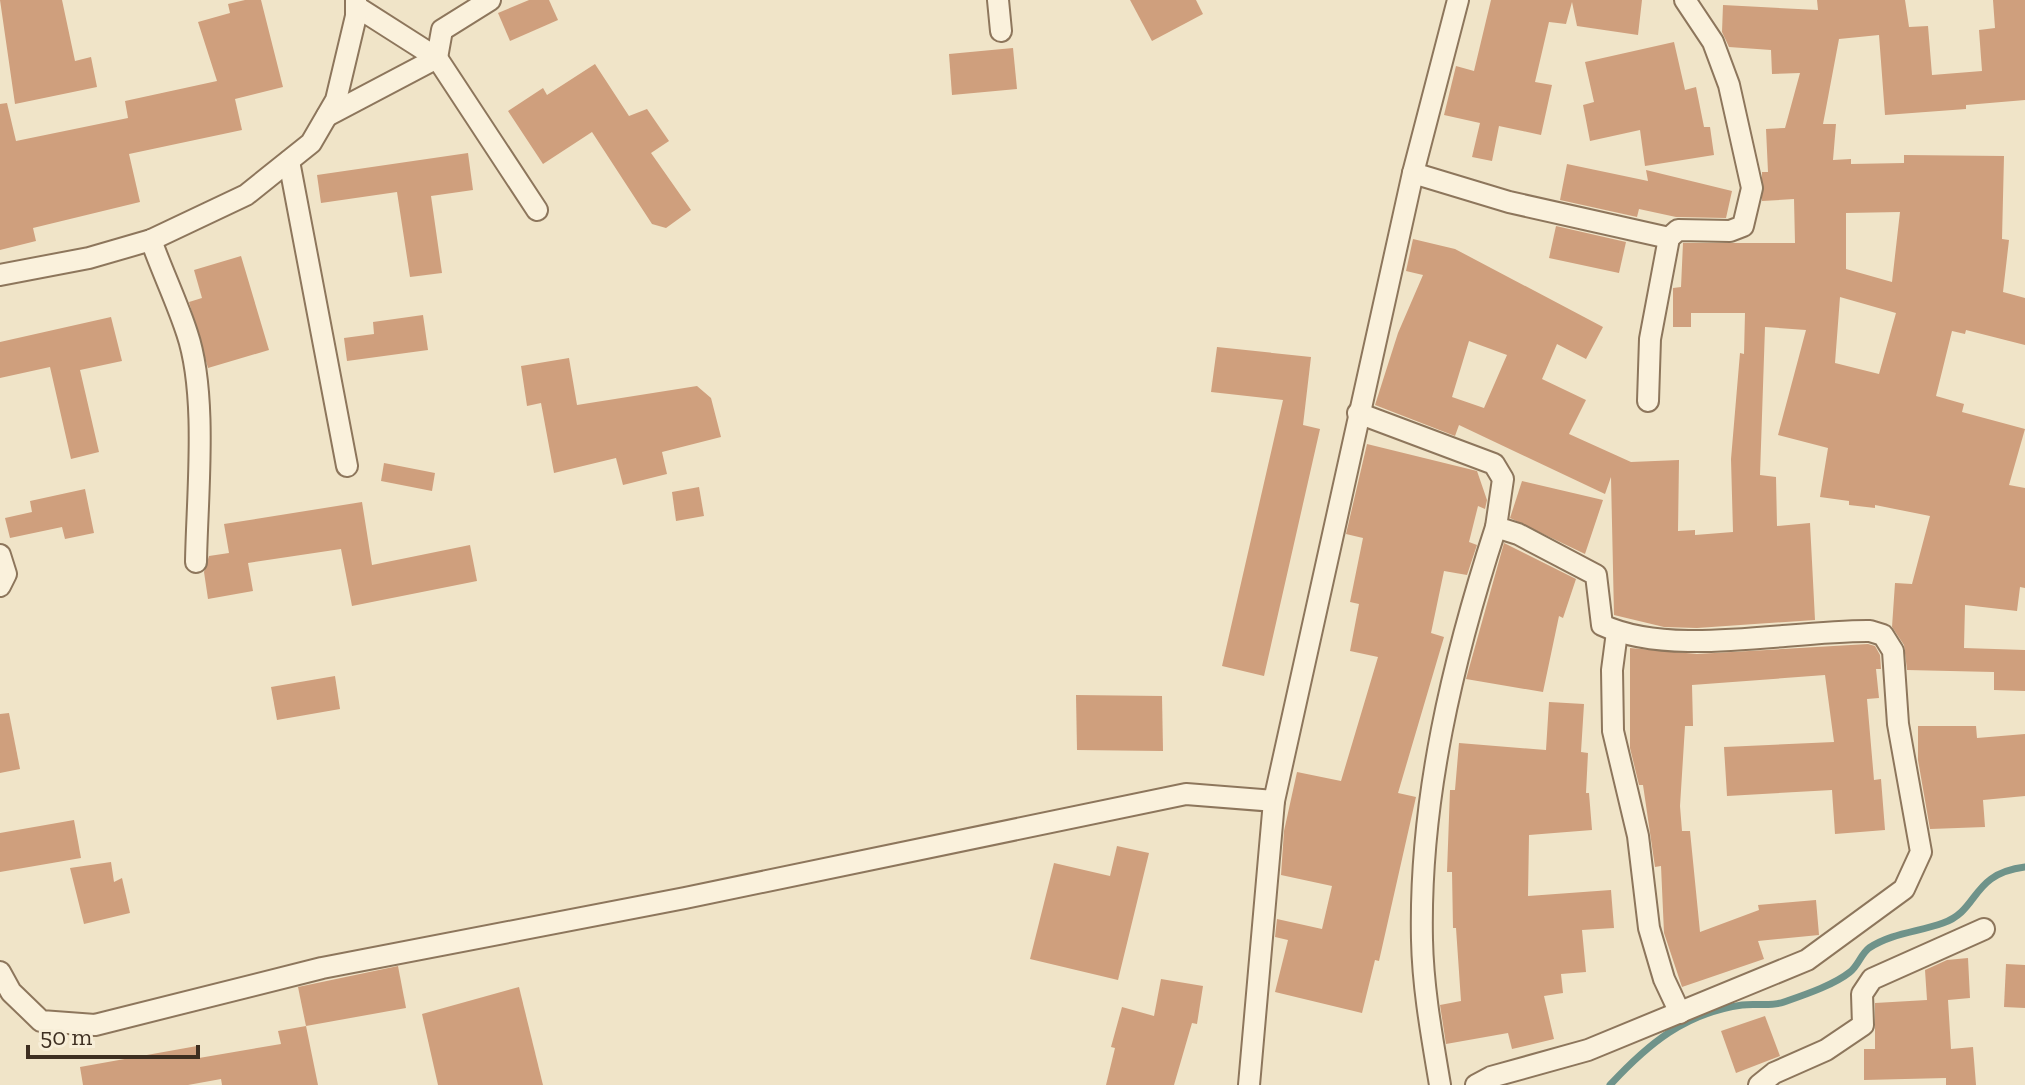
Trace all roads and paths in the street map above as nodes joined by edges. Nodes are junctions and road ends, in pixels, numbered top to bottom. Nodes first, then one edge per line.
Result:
1 (490, 0) edge
2 (998, 0) edge
3 (1458, 0) edge
4 (1685, 0) edge
5 (357, 3) edge
6 (1001, 31) dead end
7 (437, 58) junction
8 (327, 116) junction
9 (289, 161) junction
10 (1413, 173) junction
11 (537, 210) dead end
12 (1669, 238) junction
13 (151, 240) junction
14 (0, 275) edge
15 (1648, 401) dead end
16 (1358, 413) junction
17 (347, 466) dead end
18 (1496, 527) junction
19 (0, 555) edge
20 (196, 562) dead end
21 (0, 586) edge
22 (1617, 632) junction
23 (1274, 801) junction
24 (1984, 929) dead end
25 (0, 972) edge
26 (1680, 1013) junction
27 (1249, 1085) edge
28 (1440, 1085) edge
29 (1476, 1085) edge
30 (1759, 1085) edge

1 - 7 street
2 - 6 street
3 - 10 street
4 - 12 street
5 - 7 street
5 - 8 street
7 - 8 street
7 - 11 street
8 - 9 street
9 - 13 street
9 - 17 street
10 - 12 street
10 - 16 street
12 - 15 street
13 - 14 street
13 - 20 street
16 - 18 street
16 - 23 street
18 - 22 street
18 - 28 street
19 - 21 street
22 - 26 street
22 - 26 street
23 - 25 street
23 - 27 street
24 - 30 street
26 - 29 street

